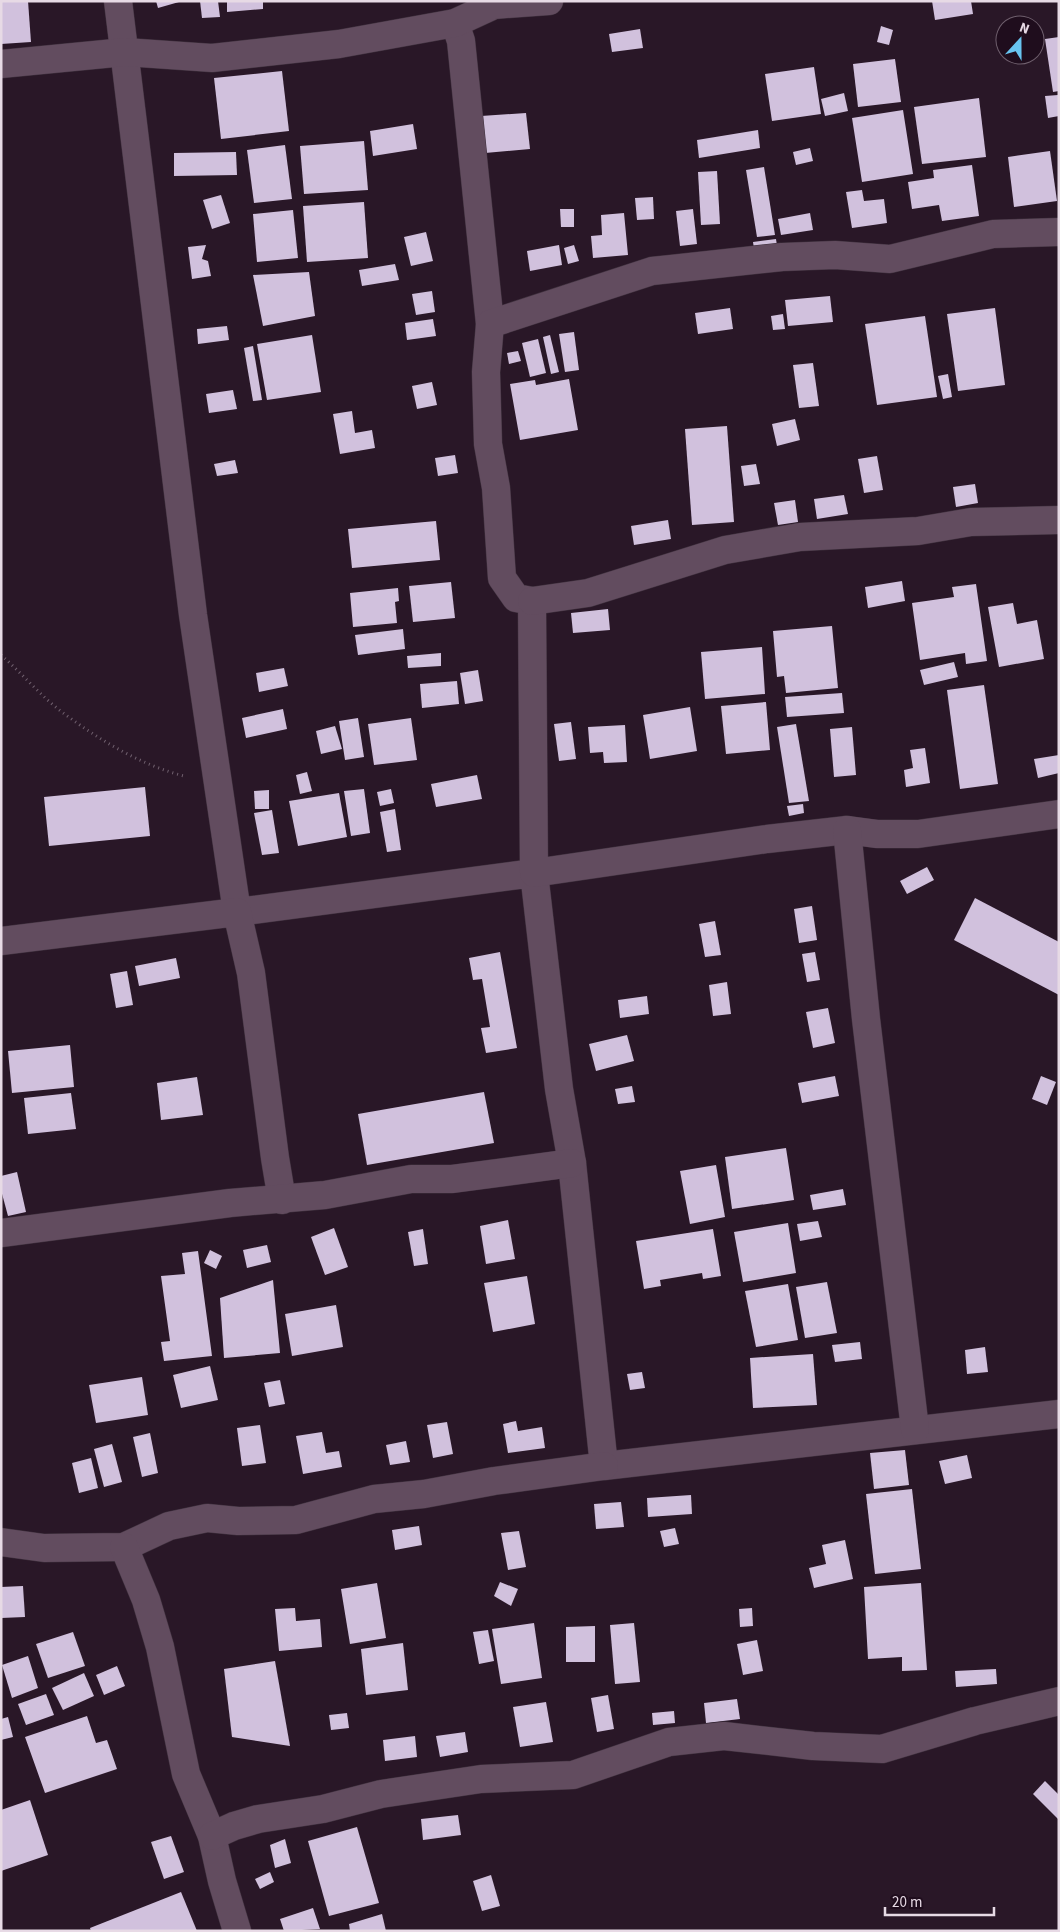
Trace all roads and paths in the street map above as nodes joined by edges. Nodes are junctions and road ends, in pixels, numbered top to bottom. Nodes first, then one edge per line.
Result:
1 (118, 1) edge
2 (549, 1) edge
3 (455, 23) junction
4 (125, 52) junction
5 (1, 64) edge
6 (1059, 232) edge
7 (490, 324) junction
8 (1059, 520) edge
9 (532, 601) junction
10 (1, 655) edge
11 (218, 785) junction
12 (1059, 814) edge
13 (847, 830) junction
14 (534, 873) junction
15 (237, 912) junction
16 (1, 941) edge
17 (572, 1163) junction
18 (282, 1200) junction
19 (1, 1233) edge
20 (1059, 1414) edge
21 (915, 1429) junction
22 (604, 1466) junction
23 (1, 1542) edge
24 (124, 1547) junction
25 (1059, 1701) edge
26 (212, 1836) junction
27 (237, 1931) edge

1 - 4 street
2 - 3 street
3 - 4 street
3 - 7 street
4 - 5 street
4 - 11 street
6 - 7 street
7 - 9 street
8 - 9 street
9 - 14 street
10 - 11 path
11 - 15 street
12 - 13 street
13 - 14 street
13 - 21 street
14 - 15 street
14 - 17 street
15 - 16 street
15 - 18 street
17 - 18 street
17 - 22 street
18 - 19 street
20 - 21 street
21 - 22 street
22 - 24 street
23 - 24 street
24 - 26 street
25 - 26 street
26 - 27 street

